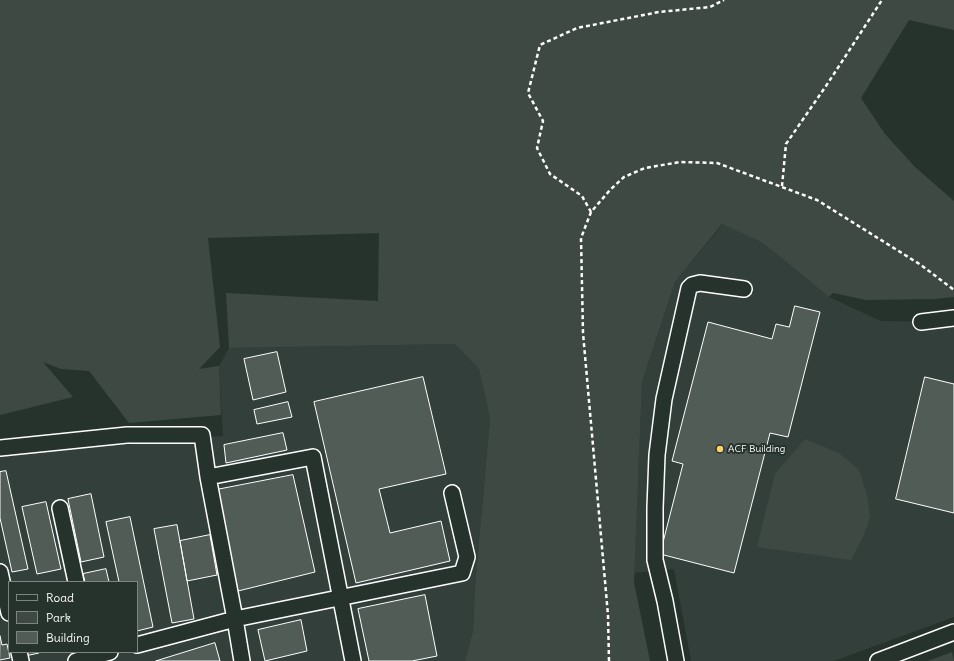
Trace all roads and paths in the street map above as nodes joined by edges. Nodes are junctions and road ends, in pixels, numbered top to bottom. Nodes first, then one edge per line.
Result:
1 (724, 0) edge
2 (882, 0) edge
3 (782, 186) dead end
4 (591, 212) dead end
5 (744, 289) dead end
6 (954, 318) edge
7 (921, 322) dead end
8 (0, 448) edge
9 (208, 477) junction
10 (452, 493) dead end
11 (60, 508) dead end
12 (0, 572) edge
13 (76, 581) edge
14 (340, 598) junction
15 (8, 608) edge
16 (235, 619) junction
17 (954, 632) edge
18 (138, 645) edge
19 (91, 654) edge
20 (76, 661) edge
21 (242, 661) edge
22 (353, 661) edge
23 (676, 661) edge
24 (878, 661) edge

1 - 4 path
2 - 3 path
5 - 23 lane
6 - 7 lane
8 - 9 lane
9 - 14 lane
9 - 16 lane
10 - 14 lane
11 - 13 lane
12 - 15 lane
14 - 16 lane
14 - 22 lane
16 - 18 lane
16 - 21 lane
17 - 24 lane
19 - 20 lane

